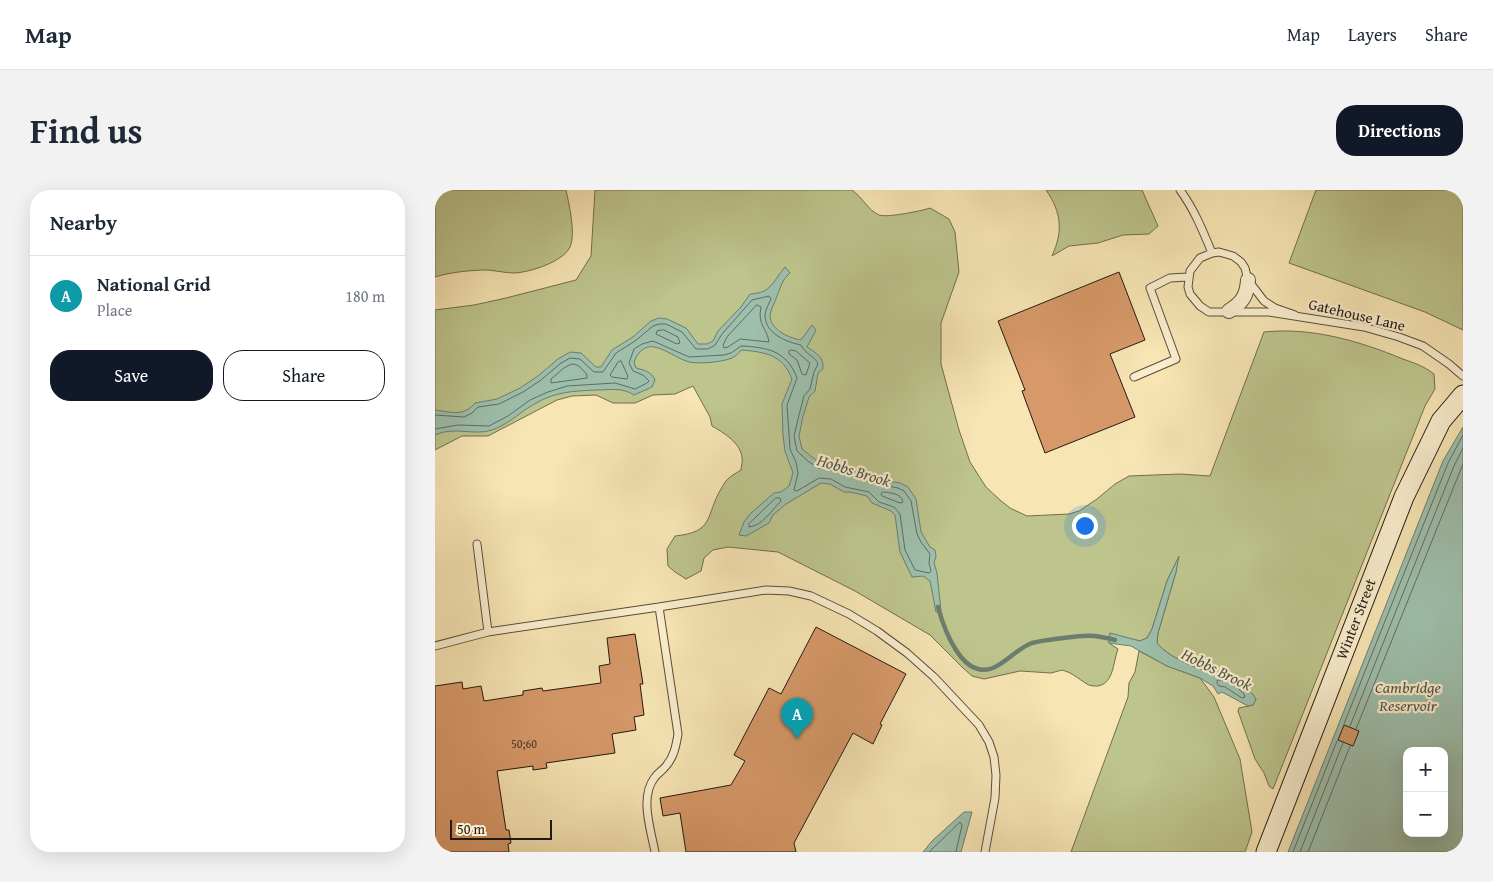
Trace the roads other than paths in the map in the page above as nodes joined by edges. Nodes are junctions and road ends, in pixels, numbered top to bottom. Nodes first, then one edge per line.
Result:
1 (1180, 190) edge
2 (1212, 253) junction
3 (1188, 277) junction
4 (1248, 280) junction
5 (1229, 311) junction
6 (1295, 315) junction
7 (1463, 376) edge
8 (1134, 377) dead end
9 (1463, 395) edge
10 (477, 544) dead end
11 (659, 607) junction
12 (488, 632) junction
13 (435, 646) edge
14 (655, 852) edge
15 (985, 852) edge
16 (1265, 852) edge

1 - 2 lane
2 - 3 lane
2 - 4 lane, Gatehouse Lane
3 - 5 lane, Gatehouse Lane
3 - 8 lane
4 - 5 street
4 - 6 lane, Gatehouse Lane
5 - 6 lane, Gatehouse Lane
6 - 7 lane, Gatehouse Lane
9 - 16 street, Winter Street
10 - 12 lane
11 - 12 lane
11 - 14 lane
11 - 15 lane
12 - 13 lane

